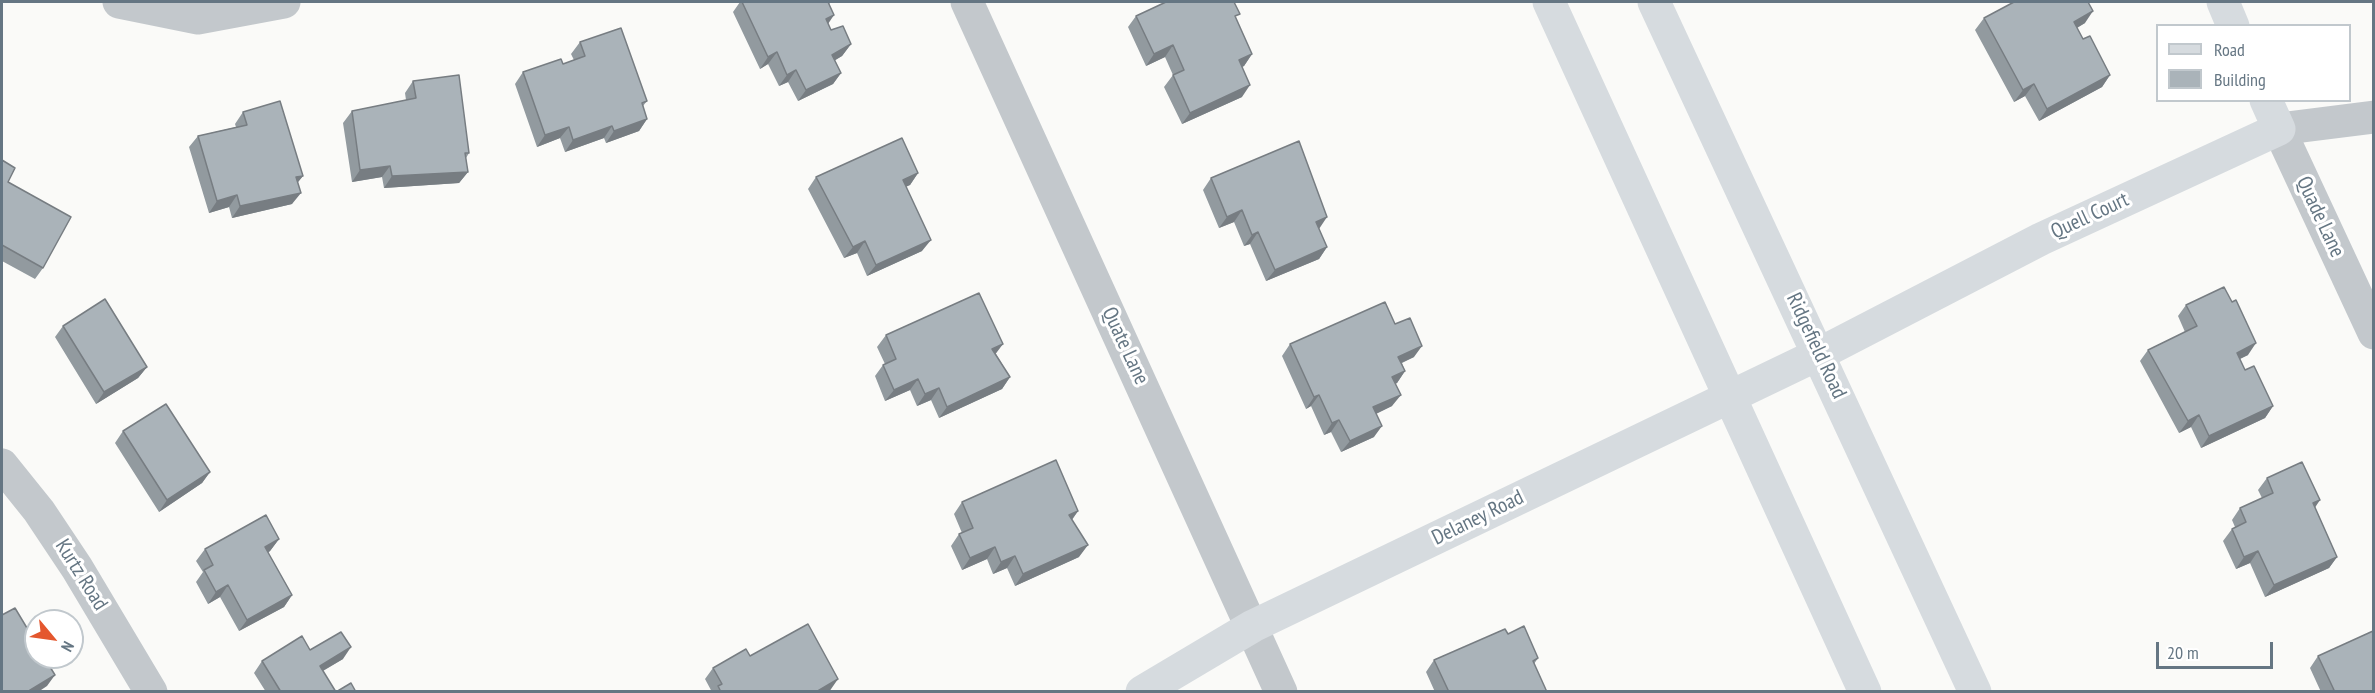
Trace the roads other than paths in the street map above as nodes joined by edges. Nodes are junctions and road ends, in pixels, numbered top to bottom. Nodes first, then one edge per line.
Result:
1 (119, 2) edge
2 (284, 2) edge
3 (967, 2) edge
4 (1549, 2) edge
5 (1654, 2) edge
6 (2223, 2) edge
7 (2232, 24) edge
8 (2272, 115) edge
9 (2373, 117) edge
10 (2373, 333) edge
11 (1819, 354) junction
12 (1730, 396) junction
13 (2, 465) edge
14 (1253, 626) junction
15 (151, 692) edge
16 (1142, 692) edge
17 (1281, 692) edge
18 (1865, 692) edge
19 (1975, 692) edge

1 - 2 street
3 - 14 street, Quate Lane
4 - 12 main road
5 - 11 main road, Ridgefield Road
6 - 7 main road
8 - 9 street, Quell Court
8 - 10 street, Quade Lane
8 - 11 main road, Quell Court
11 - 12 main road, Delaney Road
11 - 19 main road, Ridgefield Road
12 - 14 main road, Delaney Road
12 - 18 main road
13 - 15 street, Kurtz Road
14 - 16 main road, Delaney Road
14 - 17 street, Quate Lane

